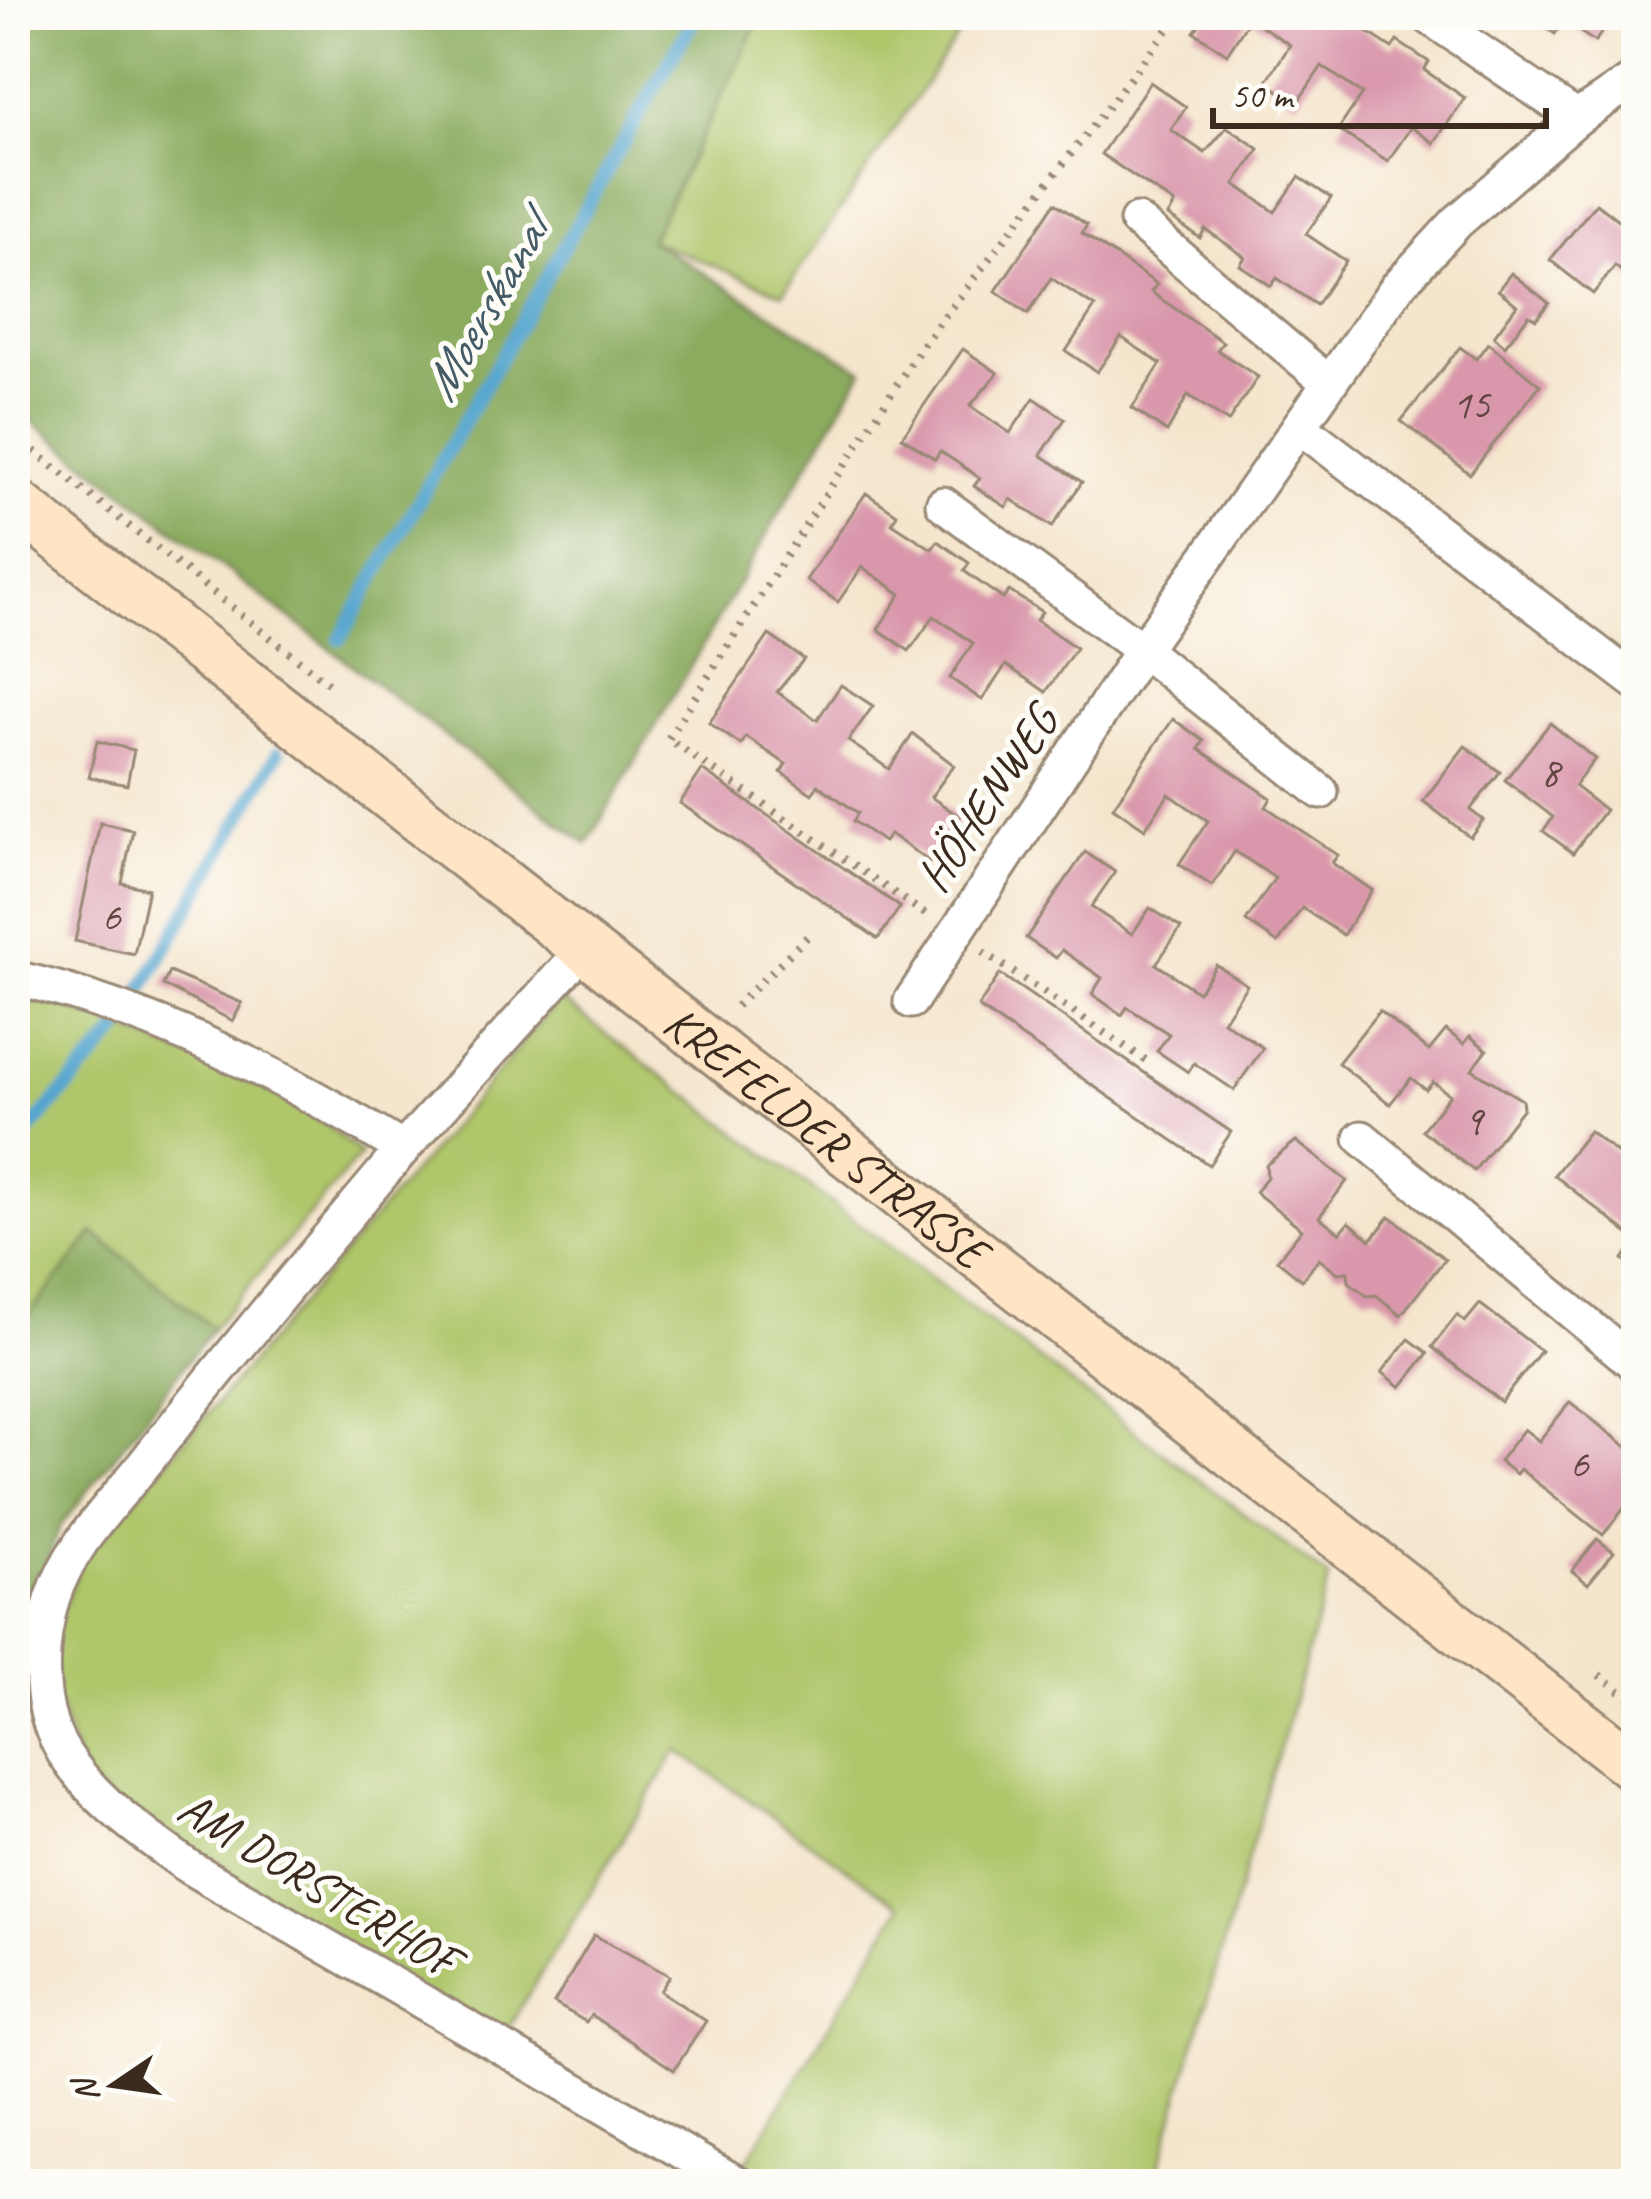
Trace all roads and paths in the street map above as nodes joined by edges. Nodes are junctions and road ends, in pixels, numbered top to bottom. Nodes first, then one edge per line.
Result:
1 (1179, 15) edge
2 (1426, 15) edge
3 (1636, 78) edge
4 (1577, 118) junction
5 (1137, 221) dead end
6 (1329, 383) junction
7 (1299, 426) junction
8 (15, 503) edge
9 (944, 504) dead end
10 (1142, 650) junction
11 (1636, 682) edge
12 (697, 760) dead end
13 (1321, 792) dead end
14 (812, 933) dead end
15 (586, 947) junction
16 (15, 979) edge
17 (911, 1001) dead end
18 (736, 1006) dead end
19 (1362, 1138) dead end
20 (403, 1149) junction
21 (1636, 1365) edge
22 (1636, 1768) edge
23 (738, 2184) edge

1 - 12 path
2 - 4 street
3 - 4 street, HÖHENWEG
4 - 6 street, HÖHENWEG
5 - 6 street
6 - 7 street, HÖHENWEG
7 - 10 street, HÖHENWEG
7 - 11 street
8 - 15 main road, KREFELDER STRASSE
9 - 10 street
10 - 13 street
10 - 17 street, HÖHENWEG
14 - 18 path
15 - 20 street, AM DORSTERHOF
15 - 22 main road, KREFELDER STRASSE
16 - 20 street
19 - 21 street
20 - 23 street, AM DORSTERHOF

